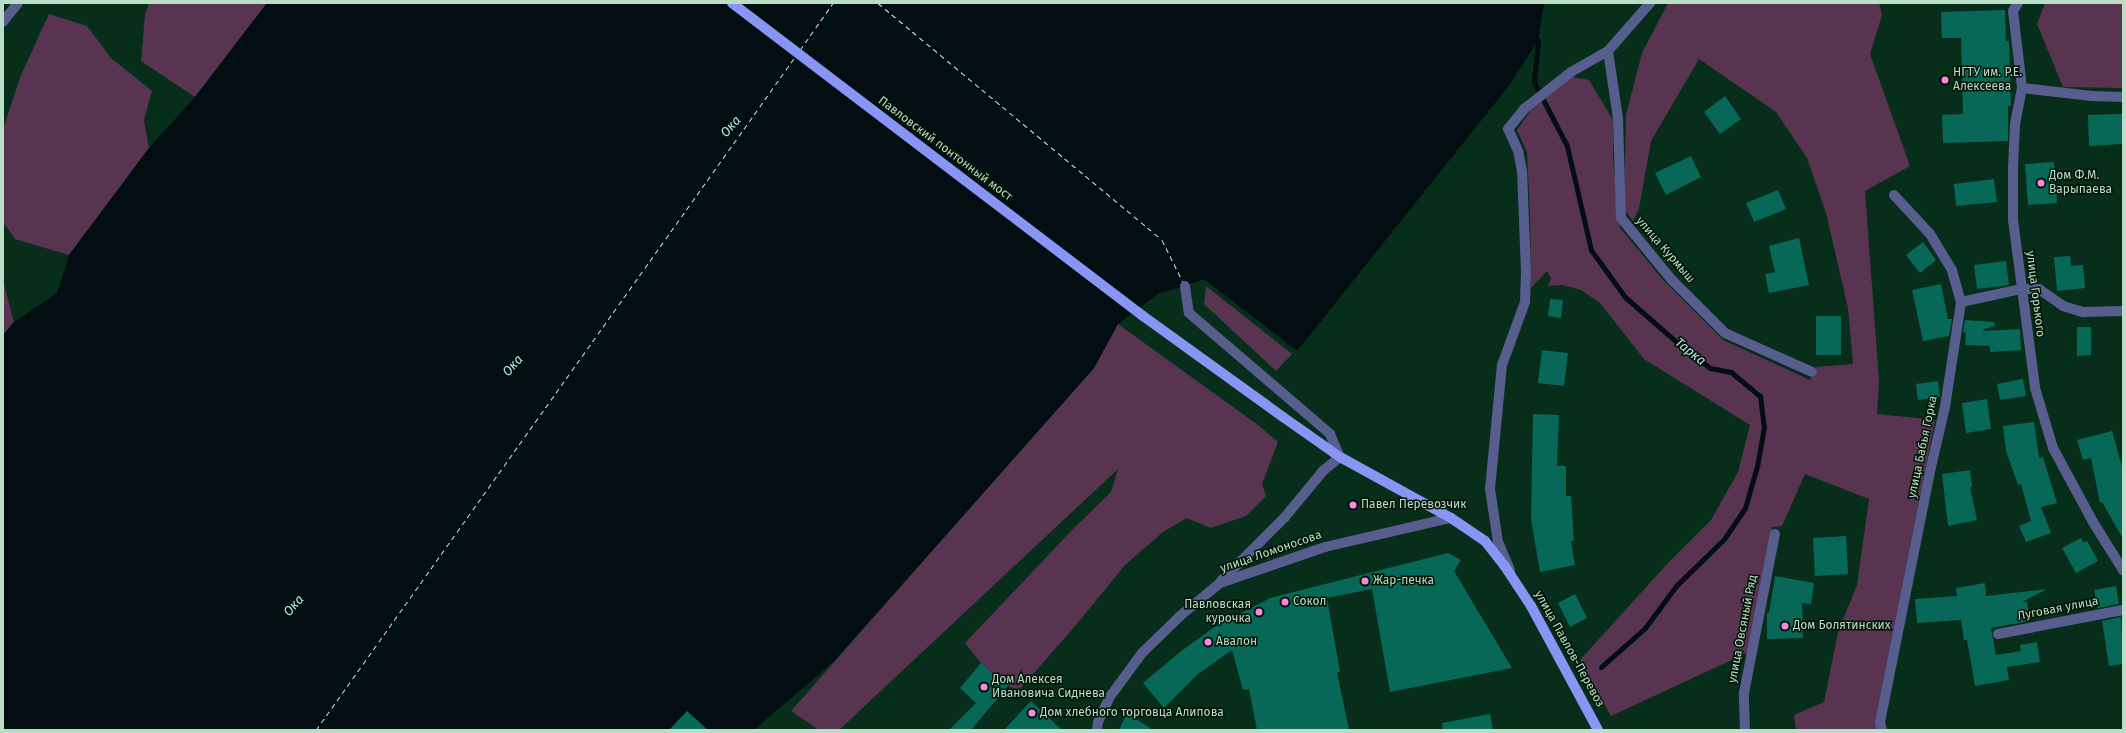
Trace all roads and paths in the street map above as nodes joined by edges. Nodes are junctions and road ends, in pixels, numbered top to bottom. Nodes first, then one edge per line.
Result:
1 (18, 3) edge
2 (732, 3) edge
3 (1650, 3) edge
4 (2014, 6) edge
5 (3, 22) edge
6 (1608, 51) junction
7 (2022, 88) junction
8 (2123, 97) edge
9 (1894, 195) dead end
10 (1185, 286) dead end
11 (2021, 290) junction
12 (1961, 302) junction
13 (2123, 311) edge
14 (1812, 372) dead end
15 (1340, 457) junction
16 (1451, 518) junction
17 (1775, 534) dead end
18 (2123, 570) edge
19 (1516, 582) junction
20 (1220, 583) junction
21 (2123, 610) edge
22 (1998, 634) dead end
23 (1881, 726) edge
24 (1097, 730) edge
25 (1598, 730) edge
26 (1745, 730) edge

1 - 5 street
2 - 15 main road, Павловский понтонный мост
3 - 6 street
4 - 7 street, улица Горького
6 - 14 street, улица Курмыш
6 - 19 street, улица Павлов-Перевоз
7 - 8 street
7 - 11 street, улица Горького
9 - 12 street, улица Бабья Горка
10 - 15 street
11 - 12 street
11 - 13 street
11 - 18 street, улица Горького
12 - 23 street, улица Бабья Горка
15 - 16 main road, улица Павлов-Перевоз
15 - 20 street
16 - 19 main road, улица Павлов-Перевоз
16 - 20 street, улица Ломоносова
17 - 26 street, улица Овсяный Ряд
19 - 25 main road, улица Павлов-Перевоз
20 - 24 street, улица Ломоносова
21 - 22 street, Луговая улица

